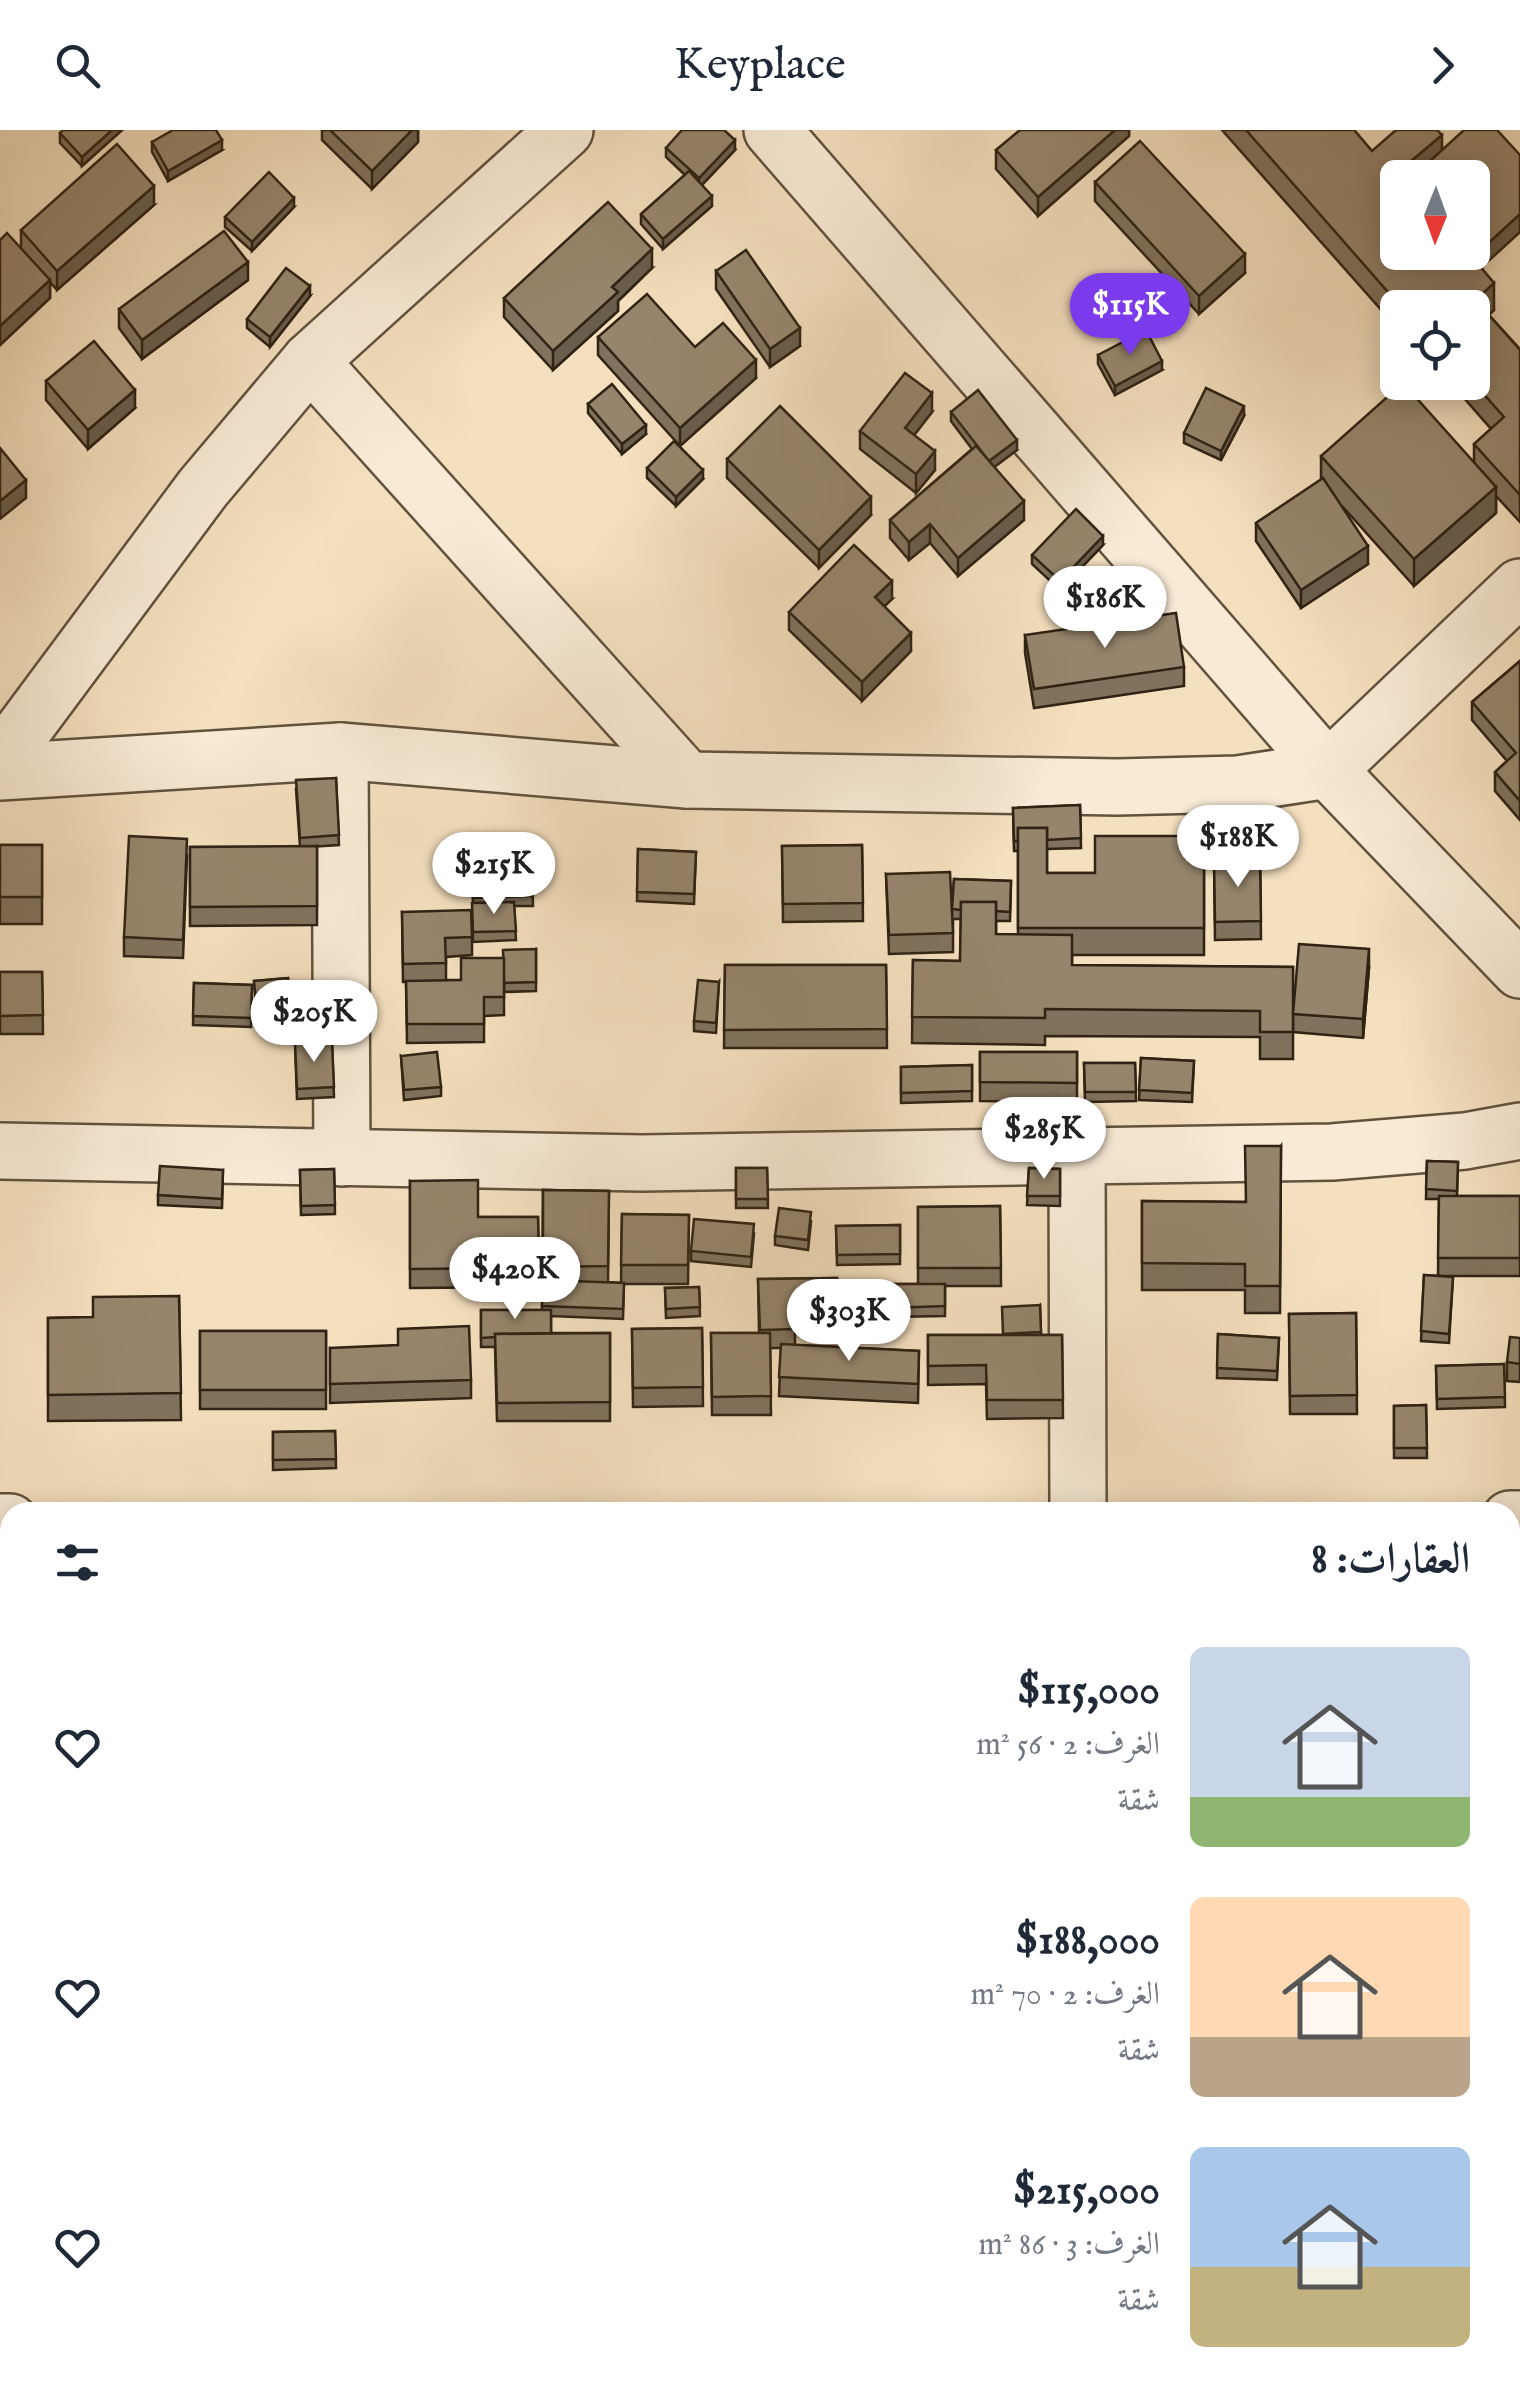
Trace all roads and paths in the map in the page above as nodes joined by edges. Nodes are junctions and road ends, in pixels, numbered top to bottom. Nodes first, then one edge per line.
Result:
1 (565, 130) edge
2 (772, 130) edge
3 (310, 361) junction
4 (1520, 586) edge
5 (340, 751) junction
6 (0, 761) edge
7 (1328, 770) junction
8 (0, 772) edge
9 (687, 780) junction
10 (1520, 970) edge
11 (1520, 1131) edge
12 (0, 1151) edge
13 (1077, 1154) junction
14 (342, 1158) junction
15 (1078, 1502) edge

1 - 3 street
2 - 7 street
3 - 6 street
3 - 9 street
4 - 7 street
5 - 8 street
5 - 9 street
5 - 14 street
7 - 9 street
7 - 10 street
11 - 13 street
12 - 14 street
13 - 14 street
13 - 15 street

